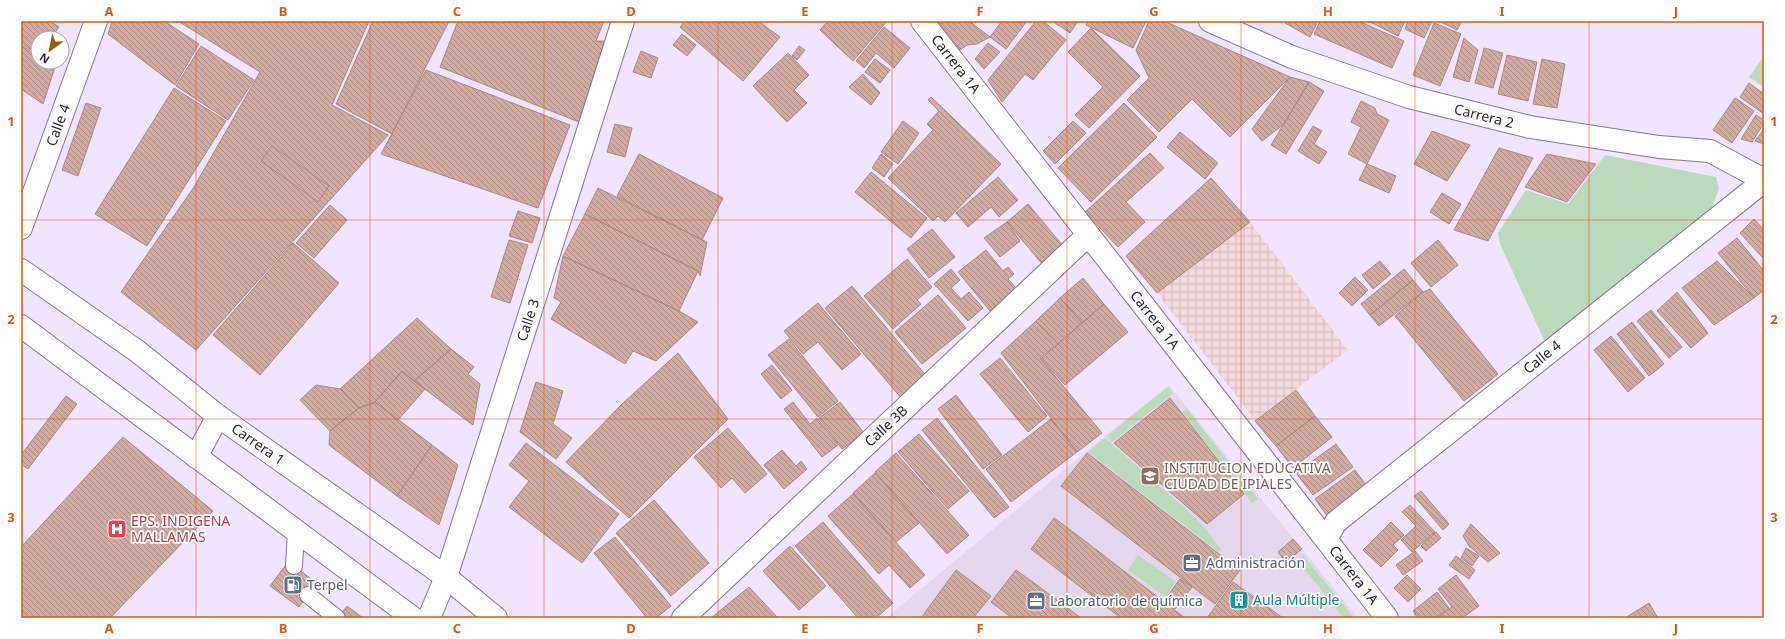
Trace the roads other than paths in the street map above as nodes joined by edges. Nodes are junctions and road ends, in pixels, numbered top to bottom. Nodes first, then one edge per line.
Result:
1 (96, 21) edge
2 (623, 21) edge
3 (922, 21) edge
4 (1210, 21) edge
5 (1764, 180) edge
6 (21, 228) edge
7 (1088, 234) junction
8 (21, 270) edge
9 (21, 326) edge
10 (218, 416) junction
11 (196, 457) junction
12 (296, 531) junction
13 (1326, 539) junction
14 (294, 566) dead end
15 (446, 577) junction
16 (308, 595) dead end
17 (337, 618) edge
18 (415, 618) edge
19 (496, 618) edge
20 (683, 618) edge
21 (1387, 618) edge

1 - 6 street, Calle 4
2 - 15 street, Calle 3
3 - 7 street, Carrera 1A
4 - 5 street, Carrera 2
5 - 13 street, Calle 4
7 - 13 street, Carrera 1A
7 - 20 street, Calle 3B
8 - 10 street, Carrera 1
9 - 11 street
10 - 11 street
10 - 15 street, Carrera 1
11 - 12 street
12 - 14 lane
12 - 18 street
13 - 21 street, Carrera 1A
15 - 18 street, Calle 3
15 - 19 street, Carrera 1
16 - 17 lane

